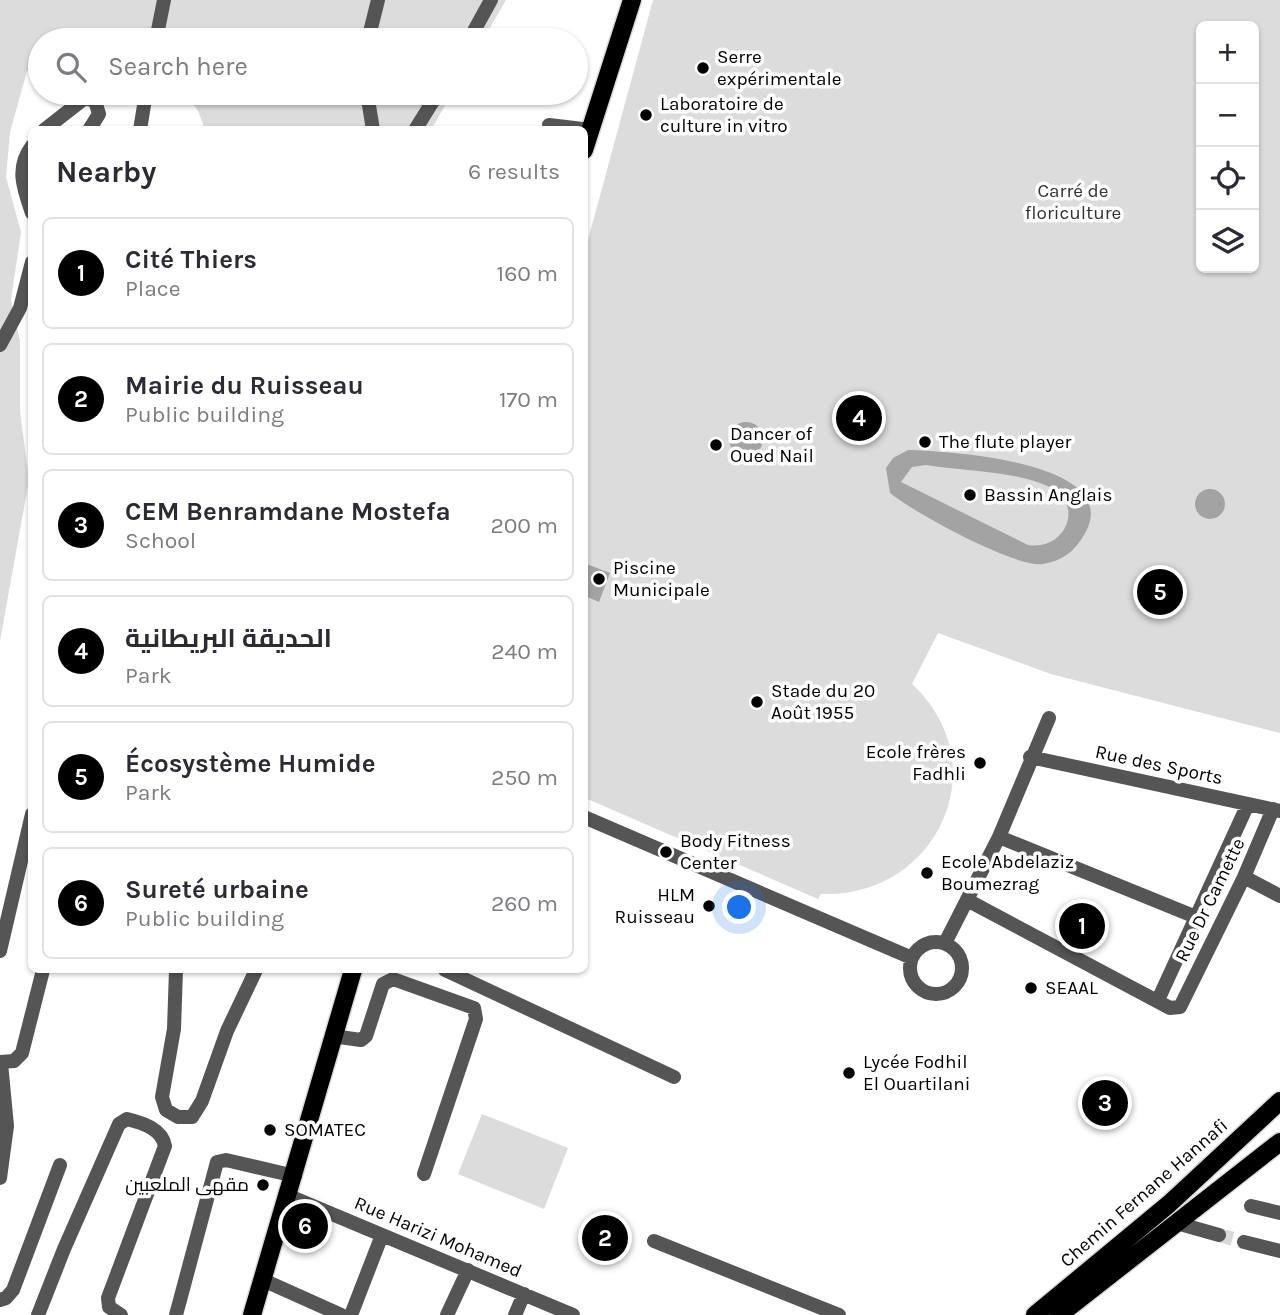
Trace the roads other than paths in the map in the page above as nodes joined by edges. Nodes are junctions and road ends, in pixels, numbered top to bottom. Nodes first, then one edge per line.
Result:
1 (164, 0) edge
2 (378, 0) edge
3 (491, 0) edge
4 (632, 0) edge
5 (158, 28) edge
6 (371, 28) edge
7 (476, 28) edge
8 (76, 105) edge
9 (96, 105) edge
10 (143, 105) edge
11 (369, 105) edge
12 (431, 105) edge
13 (549, 125) dead end
14 (49, 126) edge
15 (92, 126) edge
16 (139, 126) edge
17 (372, 126) edge
18 (417, 126) edge
19 (557, 126) edge
20 (588, 130) edge
21 (591, 130) junction
22 (588, 139) edge
23 (28, 155) edge
24 (28, 200) edge
25 (28, 277) edge
26 (0, 345) edge
27 (1049, 718) dead end
28 (1030, 757) junction
29 (1248, 804) junction
30 (1277, 810) edge
31 (588, 819) edge
32 (28, 831) edge
33 (999, 837) junction
34 (1244, 877) junction
35 (1280, 897) edge
36 (967, 900) junction
37 (1196, 917) junction
38 (945, 943) junction
39 (0, 951) edge
40 (912, 958) junction
41 (42, 973) edge
42 (176, 973) edge
43 (255, 973) edge
44 (352, 973) edge
45 (461, 973) edge
46 (1158, 1000) junction
47 (332, 1036) junction
48 (1, 1063) edge
49 (674, 1077) dead end
50 (1280, 1101) edge
51 (1280, 1142) edge
52 (60, 1165) dead end
53 (424, 1174) dead end
54 (295, 1176) junction
55 (0, 1178) edge
56 (289, 1196) junction
57 (1251, 1206) dead end
58 (1280, 1213) edge
59 (1180, 1224) junction
60 (382, 1235) junction
61 (1219, 1235) tunnel mouth
62 (654, 1241) dead end
63 (1244, 1242) tunnel mouth
64 (1280, 1251) edge
65 (468, 1270) junction
66 (263, 1280) junction
67 (524, 1294) junction
68 (0, 1300) edge
69 (38, 1315) edge
70 (121, 1315) edge
71 (176, 1315) edge
72 (252, 1315) edge
73 (341, 1315) edge
74 (351, 1315) edge
75 (447, 1315) edge
76 (515, 1315) edge
77 (573, 1315) edge
78 (839, 1315) edge
79 (1035, 1315) edge
80 (1059, 1315) edge

1 - 5 street
2 - 6 street
3 - 7 street
4 - 21 main road
8 - 14 street
9 - 15 street
10 - 16 street
11 - 17 street
12 - 18 street
13 - 19 street
20 - 21 street
21 - 22 main road
23 - 24 street
25 - 26 street
27 - 28 street
28 - 29 street, Rue des Sports
28 - 33 street
29 - 30 street, Rue des Sports
29 - 37 street
30 - 34 street, Rue Dr Camette
31 - 40 street
32 - 39 street
33 - 36 street
33 - 37 street
34 - 35 street
34 - 46 street, Rue Dr Camette
36 - 38 street
36 - 46 street
37 - 46 street
38 - 40 street
38 - 40 street
41 - 48 street
42 - 43 street
44 - 47 main road
45 - 49 street
47 - 53 street
47 - 54 main road
48 - 55 street
50 - 79 main road, Chemin Fernane Hannafi
51 - 59 main road, Chemin Fernane Hannafi
52 - 68 street
54 - 56 main road
54 - 71 street
56 - 60 street, Rue Harizi Mohamed
56 - 66 main road
57 - 58 street
59 - 61 street
59 - 80 main road, Chemin Fernane Hannafi
60 - 65 street, Rue Harizi Mohamed
60 - 74 street
62 - 78 street
63 - 64 street
65 - 67 street, Rue Harizi Mohamed
65 - 75 street
66 - 72 main road
66 - 73 street
67 - 76 street
67 - 77 street, Rue Harizi Mohamed
69 - 70 street

